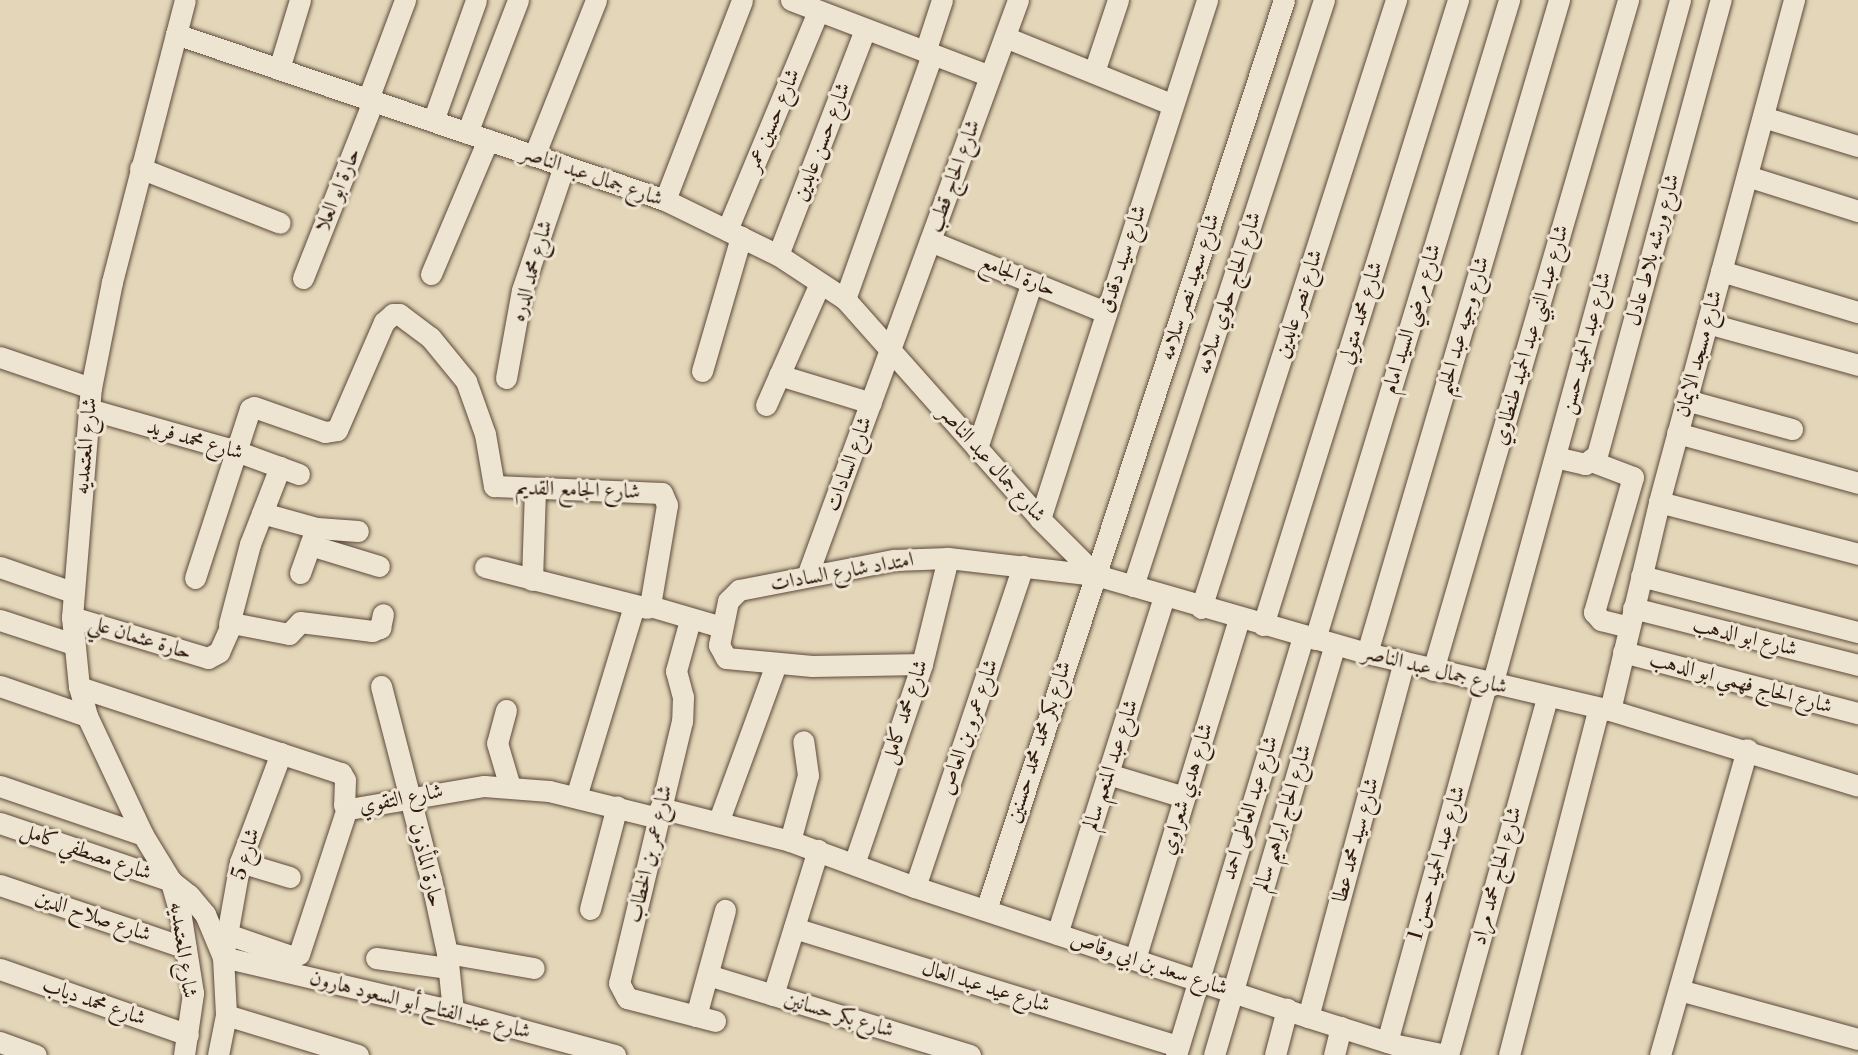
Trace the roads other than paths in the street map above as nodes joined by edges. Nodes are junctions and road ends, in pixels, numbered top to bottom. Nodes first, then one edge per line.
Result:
1 (185, 0) edge
2 (300, 0) edge
3 (405, 0) edge
4 (476, 0) edge
5 (518, 0) edge
6 (596, 0) edge
7 (742, 0) edge
8 (790, 0) edge
9 (942, 0) edge
10 (1018, 0) edge
11 (1118, 0) edge
12 (1207, 0) edge
13 (1284, 0) edge
14 (1324, 0) edge
15 (1396, 0) edge
16 (1458, 0) edge
17 (1509, 0) edge
18 (1559, 0) edge
19 (1628, 0) edge
20 (1680, 0) edge
21 (1721, 0) edge
22 (1794, 0) edge
23 (818, 11) junction
24 (866, 28) junction
25 (176, 34) junction
26 (1005, 37) junction
27 (929, 53) junction
28 (279, 69) junction
29 (1094, 72) junction
30 (990, 76) junction
31 (371, 100) junction
32 (1173, 105) junction
33 (1763, 117) junction
34 (433, 121) junction
35 (467, 133) junction
36 (488, 140) junction
37 (1858, 146) edge
38 (534, 156) junction
39 (564, 166) junction
40 (140, 168) junction
41 (1747, 177) junction
42 (665, 200) junction
43 (1858, 211) edge
44 (280, 223) dead end
45 (734, 233) junction
46 (930, 241) junction
47 (778, 255) junction
48 (1721, 271) junction
49 (431, 274) dead end
50 (303, 278) dead end
51 (1032, 282) junction
52 (820, 283) junction
53 (845, 299) junction
54 (1106, 312) junction
55 (1858, 312) edge
56 (1707, 323) junction
57 (890, 351) junction
58 (0, 357) edge
59 (1858, 365) edge
60 (702, 371) dead end
61 (779, 375) junction
62 (506, 378) dead end
63 (91, 388) junction
64 (1686, 400) junction
65 (871, 403) junction
66 (766, 405) dead end
67 (89, 409) junction
68 (1792, 429) dead end
69 (1677, 433) junction
70 (977, 448) junction
71 (236, 451) junction
72 (1555, 457) junction
73 (1591, 461) junction
74 (289, 470) joint
75 (1858, 483) edge
76 (535, 489) junction
77 (1659, 502) junction
78 (262, 513) junction
79 (1040, 519) junction
80 (358, 531) dead end
81 (313, 537) junction
82 (1858, 554) edge
83 (948, 558) junction
84 (379, 566) dead end
85 (1023, 566) junction
86 (0, 567) edge
87 (484, 567) dead end
88 (300, 573) dead end
89 (1096, 575) junction
90 (807, 576) junction
91 (1641, 576) junction
92 (195, 578) dead end
93 (532, 580) junction
94 (1133, 586) junction
95 (72, 592) junction
96 (1164, 596) junction
97 (643, 607) junction
98 (1202, 608) junction
99 (383, 614) dead end
100 (72, 616) junction
101 (1239, 618) junction
102 (1631, 618) junction
103 (0, 620) edge
104 (690, 620) junction
105 (229, 624) junction
106 (1263, 625) junction
107 (722, 627) junction
108 (1858, 632) edge
109 (1317, 640) junction
110 (73, 644) junction
111 (1623, 652) junction
112 (1366, 653) junction
113 (1404, 662) junction
114 (776, 664) junction
115 (922, 664) junction
116 (1858, 665) edge
117 (1433, 670) junction
118 (1489, 685) junction
119 (0, 686) edge
120 (381, 686) dead end
121 (79, 687) junction
122 (1547, 697) junction
123 (1605, 709) junction
124 (506, 710) dead end
125 (1858, 713) edge
126 (87, 716) junction
127 (803, 741) dead end
128 (1747, 749) junction
129 (281, 753) junction
130 (1108, 774) junction
131 (0, 786) edge
132 (1858, 786) edge
133 (510, 787) junction
134 (576, 797) junction
135 (1184, 797) junction
136 (410, 798) junction
137 (617, 806) junction
138 (347, 808) junction
139 (659, 813) junction
140 (719, 820) junction
141 (0, 823) edge
142 (143, 835) junction
143 (790, 841) junction
144 (818, 850) junction
145 (240, 862) junction
146 (854, 864) junction
147 (290, 877) dead end
148 (171, 881) junction
149 (0, 885) edge
150 (915, 887) junction
151 (590, 909) dead end
152 (726, 910) dead end
153 (986, 910) junction
154 (794, 928) junction
155 (227, 934) junction
156 (1057, 934) junction
157 (186, 948) junction
158 (223, 957) junction
159 (376, 958) dead end
160 (1135, 959) junction
161 (448, 961) junction
162 (534, 968) dead end
163 (0, 969) edge
164 (708, 975) junction
165 (1197, 980) junction
166 (1679, 990) junction
167 (1232, 991) junction
168 (773, 995) junction
169 (1287, 1009) junction
170 (453, 1011) junction
171 (226, 1015) junction
172 (1308, 1017) junction
173 (1341, 1027) junction
174 (1858, 1039) edge
175 (0, 1042) edge
176 (186, 1045) edge
177 (1392, 1047) edge
178 (1177, 1050) edge
179 (36, 1055) edge
180 (218, 1055) edge
181 (358, 1055) edge
182 (615, 1055) edge
183 (970, 1055) edge
184 (1214, 1055) edge
185 (1275, 1055) edge
186 (1334, 1055) edge
187 (1447, 1055) edge
188 (1509, 1055) edge
189 (1660, 1055) edge

1 - 25 street, شارع المعتمديه
2 - 28 street
3 - 31 street, حارة ابو العلا
4 - 34 street
5 - 35 street
6 - 38 street
7 - 42 street
8 - 23 street
9 - 27 street
10 - 26 street, شارع الحاج قطب
11 - 29 street
12 - 32 street, شارع سيد دقدق
13 - 89 street, شارع سعيد نصر سلامه
14 - 94 street, شارع الحاج حلوي سلامه
15 - 98 street, شارع نصر عابدين
16 - 106 street, شارع محمد متولي
17 - 109 street, شارع مرضي السيد امام
18 - 112 street, شارع وجيه عبد الحليم
19 - 117 street, شارع عبد النبي عبد الحميد طنطاوي
20 - 72 street, شارع عبد الحميد حسن
21 - 73 street, شارع ورشه بلاط عادل
22 - 33 street, شارع مسجد الايمان
23 - 24 street
23 - 45 street, شارع حسين عمر
24 - 27 street
24 - 47 street, شارع حسن عابدين
25 - 28 street, شارع جمال عبد الناصر
25 - 40 street, شارع المعتمديه
26 - 29 street
26 - 30 street, شارع الحاج قطب
27 - 30 street
27 - 53 street
28 - 31 street, شارع جمال عبد الناصر
29 - 32 street
30 - 46 street, شارع الحاج قطب
31 - 34 street, شارع جمال عبد الناصر
31 - 50 street, حارة ابو العلا
32 - 54 street, شارع سيد دقدق
33 - 37 street
33 - 41 street, شارع مسجد الايمان
34 - 35 street, شارع جمال عبد الناصر
35 - 36 street, شارع جمال عبد الناصر
36 - 38 street, شارع جمال عبد الناصر
36 - 49 street
38 - 39 street, شارع جمال عبد الناصر
39 - 42 street, شارع جمال عبد الناصر
39 - 62 street, شارع محمد الدره
40 - 44 street
40 - 63 street, شارع المعتمديه
41 - 43 street
41 - 48 street, شارع مسجد الايمان
42 - 45 street, شارع جمال عبد الناصر
45 - 47 street, شارع جمال عبد الناصر
45 - 60 street, شارع حسين عمر
46 - 51 street, حارة الجامع
46 - 57 street, شارع الحاج قطب
47 - 52 street, شارع جمال عبد الناصر
48 - 55 street
48 - 56 street, شارع مسجد الايمان
51 - 54 street, حارة الجامع
51 - 70 street
52 - 53 street, شارع جمال عبد الناصر
52 - 61 street
53 - 57 street, شارع جمال عبد الناصر
54 - 79 street, شارع سيد دقدق
56 - 59 street
56 - 64 street, شارع مسجد الايمان
57 - 65 street, شارع السادات
57 - 70 street, شارع جمال عبد الناصر
58 - 63 street
61 - 65 street
61 - 66 street
63 - 67 street, شارع المعتمديه
64 - 68 street
64 - 69 street, شارع مسجد الايمان
65 - 90 street, شارع السادات
67 - 71 street, شارع محمد فريد
67 - 95 street, شارع المعتمديه
69 - 75 street
69 - 77 street, شارع مسجد الايمان
70 - 79 street, شارع جمال عبد الناصر
71 - 74 street, شارع محمد فريد
71 - 76 street, شارع الجامع القديم
71 - 92 street
72 - 73 street
72 - 118 street, شارع عبد الحميد حسن
73 - 102 street, شارع ابو الدهب
74 - 78 street, حارة عثمان علي
76 - 93 street
76 - 97 street, شارع الجامع القديم
77 - 82 street
77 - 91 street, شارع مسجد الايمان
78 - 81 street
78 - 105 street, حارة عثمان علي
79 - 89 street, شارع جمال عبد الناصر
80 - 81 street
81 - 84 street
81 - 88 street
83 - 85 street, امتداد شارع السادات
83 - 90 street, امتداد شارع السادات
83 - 115 street, شارع محمد كامل
85 - 89 street, امتداد شارع السادات
85 - 150 street, شارع عمرو بن العاص
86 - 95 street
87 - 93 street
89 - 94 street, شارع جمال عبد الناصر
89 - 153 street, شارع بكر محمد محمد حسنين
90 - 107 street, امتداد شارع السادات
91 - 102 street, شارع مسجد الايمان
91 - 108 street
93 - 97 street
94 - 96 street, شارع جمال عبد الناصر
95 - 100 street, شارع المعتمديه
96 - 98 street, شارع جمال عبد الناصر
96 - 130 street, شارع عبد المنعم سالم
97 - 104 street
97 - 134 street
98 - 101 street, شارع جمال عبد الناصر
99 - 105 street
100 - 105 street, حارة عثمان علي
100 - 110 street, شارع المعتمديه
101 - 106 street, شارع جمال عبد الناصر
101 - 135 street, شارع هدي شعراوي
102 - 111 street, شارع مسجد الايمان
102 - 116 street, شارع ابو الدهب
103 - 110 street
104 - 107 street
104 - 139 street, شارع عمر بن الخطاب
106 - 109 street, شارع جمال عبد الناصر
107 - 114 street
109 - 112 street, شارع جمال عبد الناصر
109 - 165 street, شارع عبد العاطى احمد
109 - 167 street, شارع الحاج ابراهيم سالم
110 - 121 street, شارع المعتمديه
111 - 123 street, شارع مسجد الايمان
111 - 125 street, شارع الحاج فهمي ابو الدهب
112 - 113 street, شارع جمال عبد الناصر
113 - 117 street, شارع جمال عبد الناصر
113 - 172 street, شارع سيد محمد عطا
114 - 115 street
114 - 140 street
115 - 146 street, شارع محمد كامل
117 - 118 street, شارع جمال عبد الناصر
118 - 122 street, شارع جمال عبد الناصر
118 - 177 street, شارع عبد الحميد حسن 1
119 - 126 street
120 - 136 street, حارة المأذون
121 - 126 street, شارع المعتمديه
121 - 129 street, شارع التقوي
122 - 123 street, شارع جمال عبد الناصر
122 - 187 street, شارع الحاج محمد مراد
123 - 128 street, شارع جمال عبد الناصر
123 - 188 street, شارع مسجد الايمان
124 - 133 street
126 - 142 street, شارع المعتمديه
127 - 143 street
128 - 132 street, شارع جمال عبد الناصر
128 - 166 street
129 - 138 street, شارع التقوي
129 - 145 street, شارع 5
130 - 135 street
130 - 156 street, شارع عبد المنعم سالم
131 - 142 street
133 - 134 street, شارع التقوي
133 - 136 street, شارع التقوي
134 - 137 street, شارع التقوي
135 - 160 street, شارع هدي شعراوي
136 - 138 street, شارع التقوي
136 - 161 street, حارة المأذون
137 - 139 street, شارع التقوي
137 - 151 street
138 - 155 street
139 - 140 street, شارع التقوي
139 - 164 street, شارع عمر بن الخطاب
140 - 143 street, شارع التقوي
141 - 148 street, شارع مصطفي كامل
142 - 148 street, شارع المعتمديه
143 - 144 street, شارع التقوي
144 - 146 street, شارع التقوي
144 - 154 street
145 - 147 street
145 - 155 street, شارع 5
146 - 150 street, شارع سعد بن ابي وقاص
148 - 157 street, شارع المعتمديه
148 - 158 street, شارع المعتمديه
149 - 157 street, شارع صلاح الدين
150 - 153 street, شارع سعد بن ابي وقاص
152 - 164 street
153 - 156 street, شارع سعد بن ابي وقاص
154 - 168 street
154 - 178 street, شارع عيد عبد العال
155 - 158 street, شارع 5
156 - 160 street, شارع سعد بن ابي وقاص
157 - 176 street, شارع المعتمديه
158 - 170 street, شارع عبد الفتاح أبو السعود هارون
158 - 171 street, شارع المعتمديه
159 - 161 street
160 - 165 street, شارع سعد بن ابي وقاص
161 - 162 street
161 - 170 street, حارة المأذون
163 - 176 street, شارع محمد دياب
164 - 168 street, شارع بكر حسانين
165 - 167 street, شارع سعد بن ابي وقاص
165 - 178 street
166 - 174 street
166 - 189 street
167 - 169 street, شارع سعد بن ابي وقاص
167 - 184 street, شارع الحاج ابراهيم سالم
168 - 183 street, شارع بكر حسانين
169 - 172 street, شارع سعد بن ابي وقاص
169 - 185 street
170 - 182 street, شارع عبد الفتاح أبو السعود هارون
171 - 180 street, شارع المعتمديه
171 - 181 street
172 - 173 street, شارع سعد بن ابي وقاص
173 - 177 street, شارع سعد بن ابي وقاص
173 - 186 street
175 - 179 street
177 - 187 street, شارع سعد بن ابي وقاص

